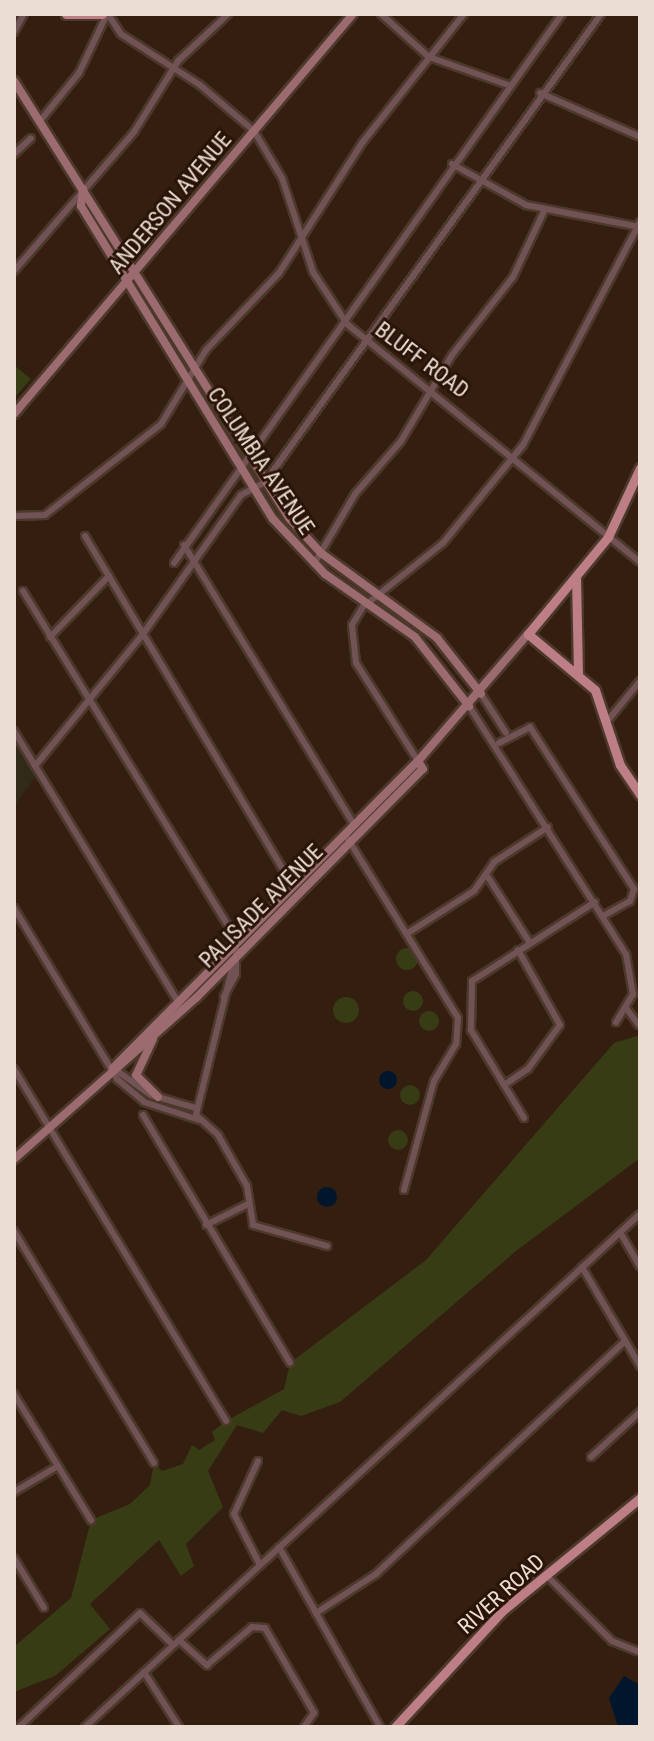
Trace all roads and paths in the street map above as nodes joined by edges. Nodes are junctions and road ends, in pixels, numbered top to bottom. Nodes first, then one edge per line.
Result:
1 (24, 14) edge
2 (66, 14) edge
3 (106, 14) edge
4 (228, 14) edge
5 (353, 14) edge
6 (381, 14) edge
7 (464, 14) edge
8 (562, 14) edge
9 (601, 14) edge
10 (14, 32) edge
11 (429, 57) junction
12 (173, 68) junction
13 (14, 81) edge
14 (508, 85) junction
15 (540, 93) junction
16 (40, 121) junction
17 (254, 131) junction
18 (640, 137) edge
19 (31, 138) dead end
20 (14, 154) edge
21 (452, 164) junction
22 (477, 179) junction
23 (83, 189) junction
24 (544, 211) junction
25 (639, 225) edge
26 (301, 237) junction
27 (14, 271) edge
28 (136, 271) junction
29 (127, 282) junction
30 (345, 317) junction
31 (365, 341) junction
32 (195, 367) junction
33 (188, 383) junction
34 (432, 391) junction
35 (14, 414) edge
36 (250, 457) junction
37 (512, 458) junction
38 (239, 468) junction
39 (640, 468) edge
40 (265, 482) junction
41 (252, 488) junction
42 (14, 516) edge
43 (85, 536) dead end
44 (608, 537) junction
45 (184, 545) junction
46 (321, 553) junction
47 (194, 562) junction
48 (640, 562) edge
49 (174, 563) dead end
50 (314, 564) junction
51 (580, 569) junction
52 (109, 576) junction
53 (23, 591) dead end
54 (383, 596) junction
55 (369, 604) junction
56 (143, 634) junction
57 (528, 634) junction
58 (50, 637) junction
59 (578, 673) junction
60 (640, 681) edge
61 (481, 694) junction
62 (88, 701) junction
63 (469, 706) junction
64 (609, 719) junction
65 (14, 731) edge
66 (506, 733) junction
67 (499, 743) junction
68 (418, 761) junction
69 (35, 766) junction
70 (640, 795) edge
71 (353, 823) junction
72 (548, 827) junction
73 (344, 832) junction
74 (350, 842) junction
75 (486, 874) junction
76 (293, 882) junction
77 (295, 899) junction
78 (595, 902) junction
79 (14, 908) edge
80 (603, 916) junction
81 (408, 933) junction
82 (236, 939) junction
83 (530, 943) junction
84 (518, 950) junction
85 (239, 955) junction
86 (637, 985) edge
87 (176, 999) junction
88 (626, 1008) junction
89 (616, 1022) dead end
90 (639, 1025) edge
91 (157, 1033) junction
92 (113, 1068) junction
93 (14, 1069) edge
94 (504, 1085) junction
95 (158, 1097) junction
96 (196, 1108) junction
97 (143, 1115) dead end
98 (524, 1118) dead end
99 (204, 1122) junction
100 (50, 1127) junction
101 (14, 1159) edge
102 (404, 1190) dead end
103 (248, 1204) junction
104 (640, 1214) edge
105 (206, 1225) junction
106 (14, 1231) edge
107 (620, 1232) junction
108 (327, 1246) dead end
109 (640, 1266) edge
110 (582, 1267) junction
111 (625, 1341) junction
112 (290, 1363) dead end
113 (640, 1366) edge
114 (14, 1394) edge
115 (640, 1412) edge
116 (226, 1421) dead end
117 (591, 1457) dead end
118 (258, 1461) dead end
119 (154, 1463) dead end
120 (58, 1466) junction
121 (14, 1492) edge
122 (640, 1498) edge
123 (91, 1520) dead end
124 (279, 1547) junction
125 (14, 1558) edge
126 (260, 1565) junction
127 (547, 1576) junction
128 (44, 1608) dead end
129 (316, 1613) junction
130 (176, 1643) junction
131 (637, 1651) dead end
132 (144, 1672) junction
133 (19, 1727) edge
134 (85, 1727) edge
135 (179, 1727) edge
136 (304, 1727) edge
137 (380, 1727) edge
138 (395, 1727) edge

1 - 10 street
2 - 3 main road
3 - 12 street, BLUFF ROAD
3 - 16 street
4 - 12 street
5 - 17 main road, ANDERSON AVENUE
6 - 11 street
7 - 11 street
8 - 14 street
9 - 15 street
11 - 14 street
11 - 26 street
12 - 17 street, BLUFF ROAD
12 - 23 street
13 - 16 main road, COLUMBIA AVENUE
14 - 21 street
15 - 18 street
15 - 22 street
16 - 23 main road, COLUMBIA AVENUE
17 - 26 street, BLUFF ROAD
17 - 28 main road, ANDERSON AVENUE
19 - 20 street
21 - 22 street
21 - 30 street
22 - 24 street
22 - 31 street
23 - 27 street
23 - 28 main road, COLUMBIA AVENUE
23 - 29 main road, COLUMBIA AVENUE
24 - 25 street
24 - 34 street
25 - 37 street
26 - 30 street, BLUFF ROAD
26 - 32 street
28 - 29 main road, ANDERSON AVENUE
28 - 32 main road, COLUMBIA AVENUE
29 - 33 main road, COLUMBIA AVENUE
29 - 35 main road, ANDERSON AVENUE
30 - 31 street, BLUFF ROAD
30 - 36 street
31 - 34 street, BLUFF ROAD
31 - 40 street
32 - 33 street
32 - 36 main road, COLUMBIA AVENUE
33 - 38 main road, COLUMBIA AVENUE
33 - 42 street
34 - 37 street, BLUFF ROAD
34 - 46 street
36 - 38 street
36 - 40 main road, COLUMBIA AVENUE
37 - 44 street, BLUFF ROAD
37 - 54 street
38 - 41 main road, COLUMBIA AVENUE
38 - 45 street
39 - 44 main road, PALISADE AVENUE
40 - 41 street
40 - 46 main road, COLUMBIA AVENUE
41 - 47 street
41 - 50 main road, COLUMBIA AVENUE
43 - 52 street
44 - 48 street, BLUFF ROAD
44 - 51 main road, PALISADE AVENUE
45 - 47 street
45 - 49 street
46 - 50 street
46 - 54 main road, COLUMBIA AVENUE
47 - 56 street
47 - 71 street
50 - 55 main road, COLUMBIA AVENUE
51 - 57 main road, PALISADE AVENUE
51 - 59 main road
52 - 56 street
52 - 58 street
53 - 58 street
54 - 55 street
54 - 61 main road, COLUMBIA AVENUE
55 - 63 main road, COLUMBIA AVENUE
55 - 68 street
56 - 62 street
56 - 76 street
57 - 59 main road
57 - 61 main road, PALISADE AVENUE
58 - 62 street
59 - 64 main road
60 - 64 street
61 - 63 main road, PALISADE AVENUE
61 - 66 street
62 - 69 street
62 - 82 street
63 - 67 street
63 - 68 main road, PALISADE AVENUE
64 - 70 main road
65 - 69 street
66 - 67 street
66 - 80 street
67 - 72 street
68 - 71 main road, PALISADE AVENUE
68 - 74 main road, PALISADE AVENUE
69 - 87 street
71 - 73 main road, PALISADE AVENUE
72 - 75 street
72 - 78 street
73 - 74 street
73 - 76 main road, PALISADE AVENUE
74 - 77 main road, PALISADE AVENUE
74 - 81 street
75 - 81 street
75 - 83 street
76 - 77 street
76 - 82 main road, PALISADE AVENUE
77 - 85 main road, PALISADE AVENUE
78 - 80 street
78 - 83 street
79 - 92 street
80 - 86 street
81 - 102 street
82 - 85 street
82 - 87 main road, PALISADE AVENUE
83 - 84 street
84 - 94 street
84 - 94 street
85 - 91 main road, PALISADE AVENUE
85 - 96 street
86 - 88 street
87 - 91 main road
87 - 92 main road, PALISADE AVENUE
88 - 89 street
88 - 90 street
91 - 92 main road, PALISADE AVENUE
91 - 95 main road
92 - 95 street
92 - 99 street
92 - 100 main road, PALISADE AVENUE
93 - 100 street
94 - 98 street
95 - 96 street
96 - 99 street
97 - 105 street
99 - 103 street
100 - 101 main road, PALISADE AVENUE
100 - 116 street
103 - 105 street
103 - 108 street
104 - 107 street
105 - 112 street
106 - 119 street
107 - 109 street
107 - 110 street
110 - 111 street
110 - 124 street
111 - 113 street
111 - 129 street
114 - 120 street
115 - 117 street
118 - 126 street
120 - 121 street
120 - 123 street
122 - 127 main road, RIVER ROAD
124 - 126 street
124 - 129 street
125 - 128 street
126 - 130 street
127 - 131 street
127 - 138 main road, RIVER ROAD
129 - 137 street
130 - 132 street
130 - 133 street
130 - 136 street
132 - 134 street
132 - 135 street

